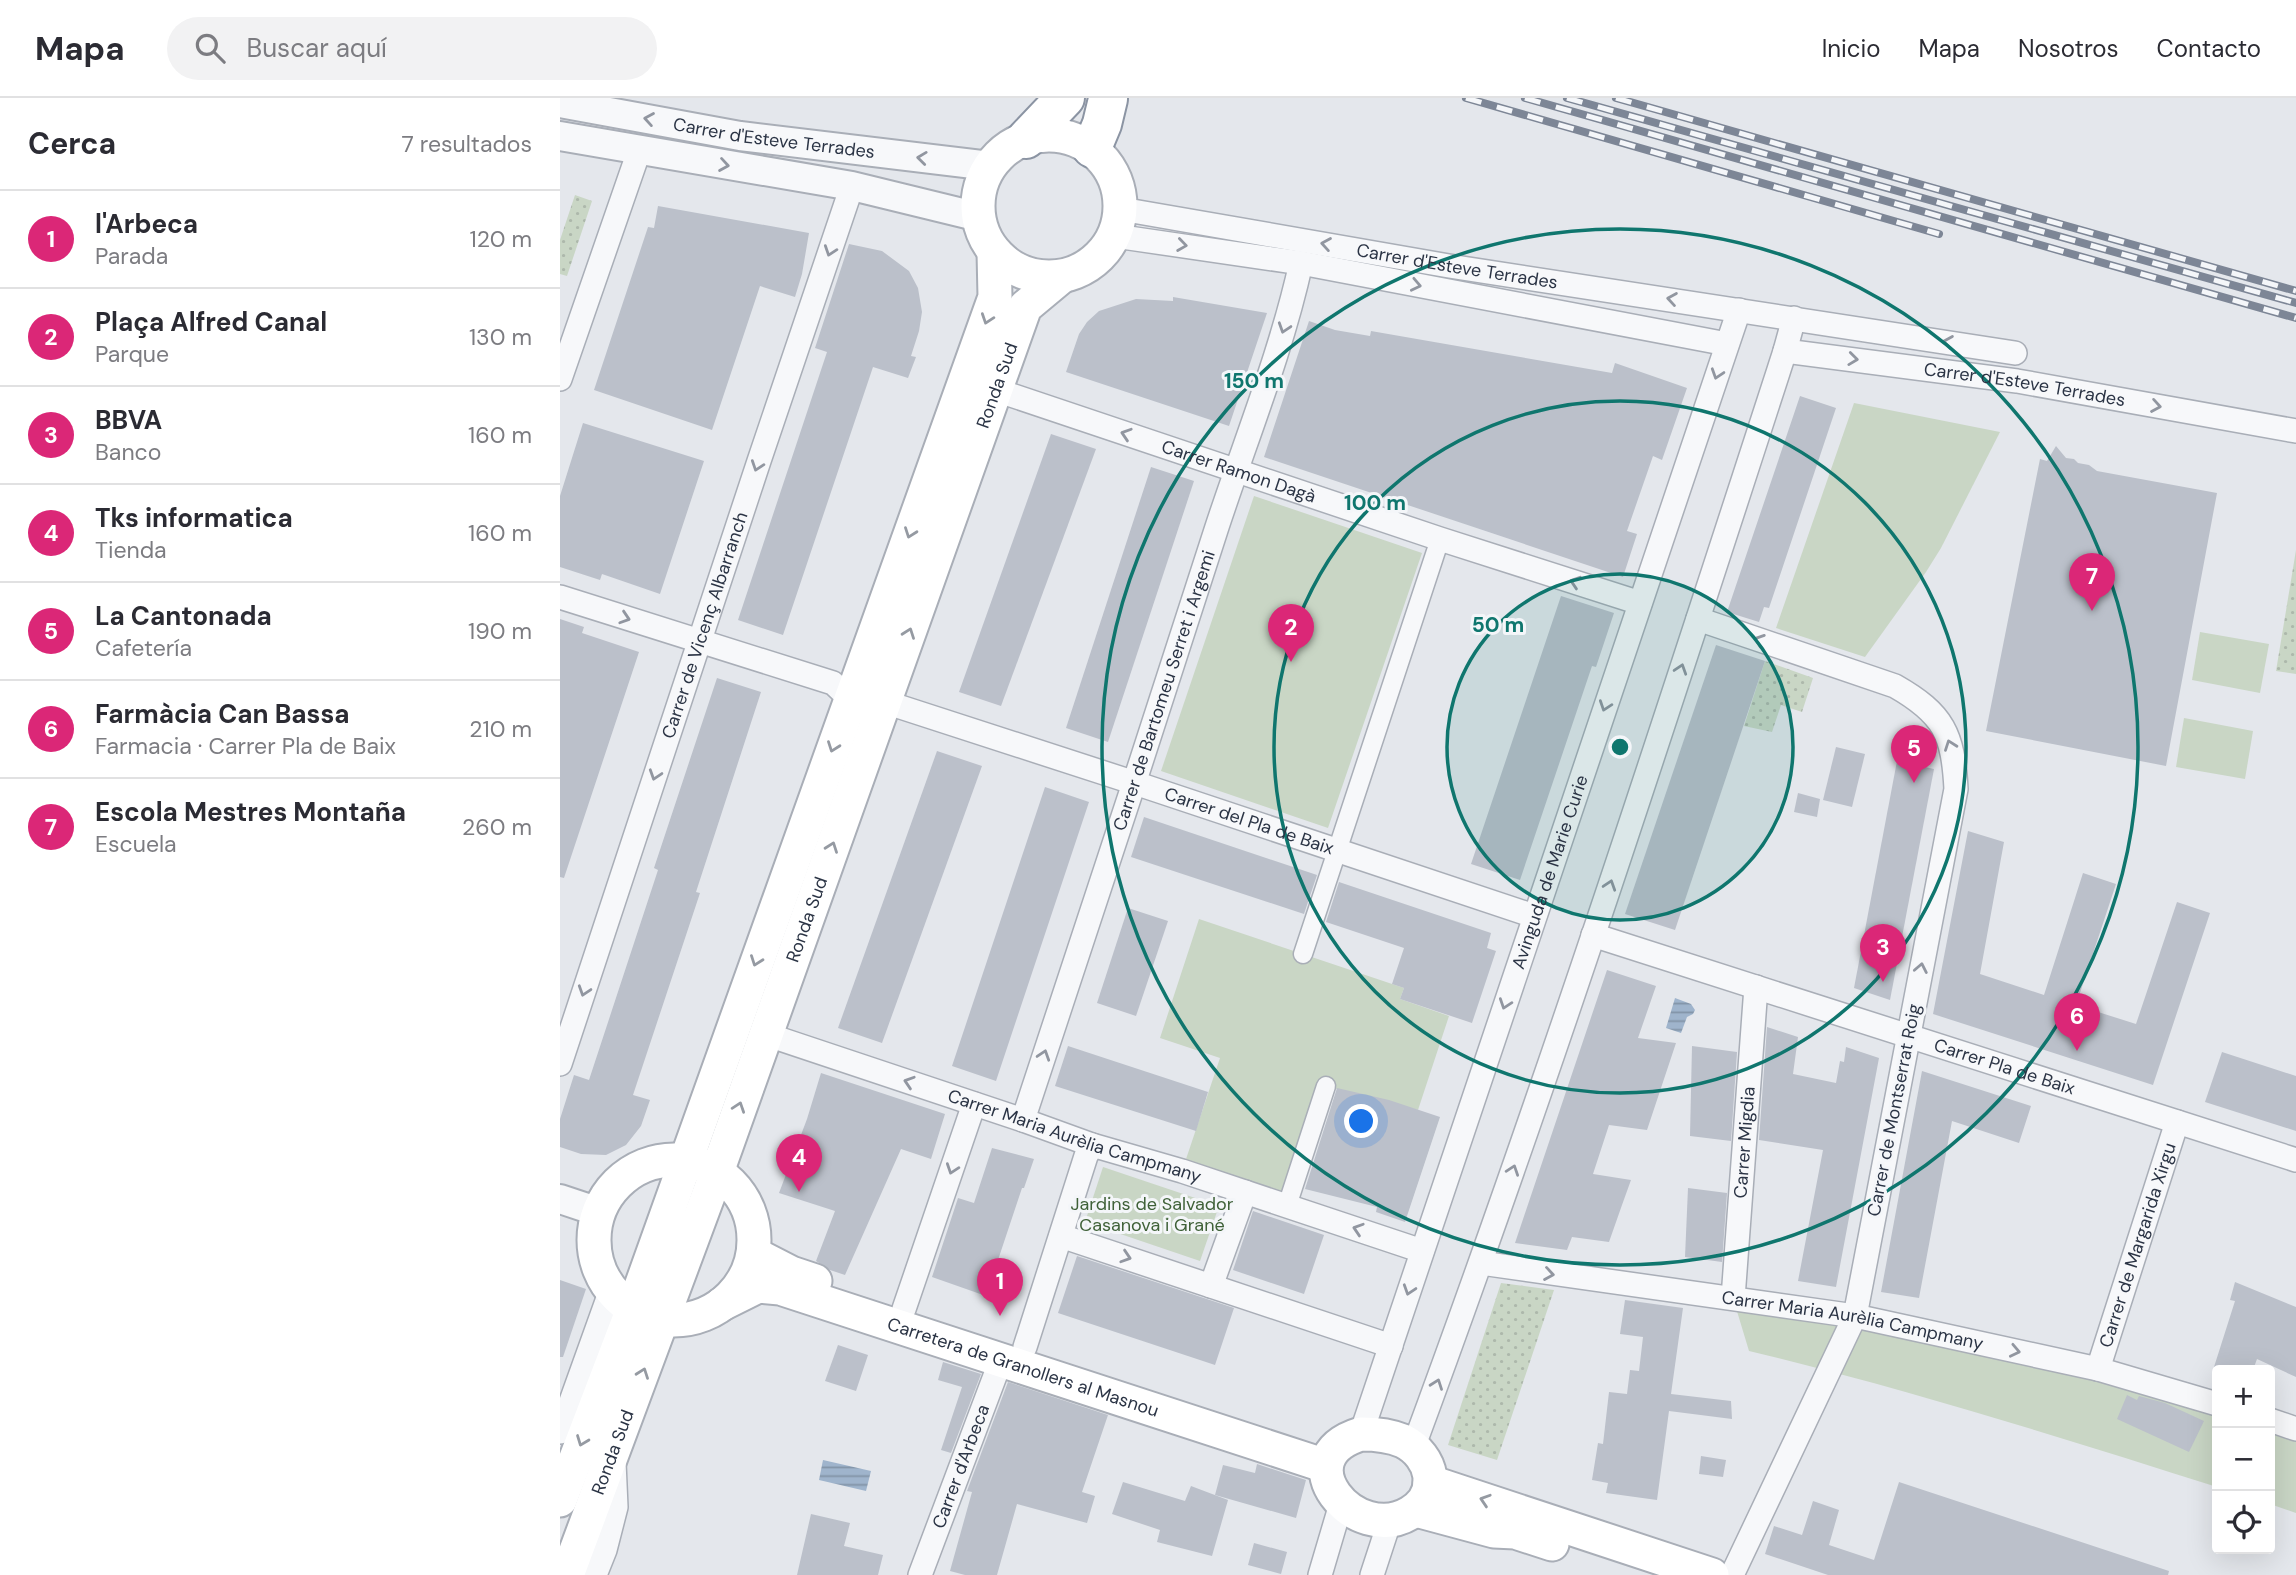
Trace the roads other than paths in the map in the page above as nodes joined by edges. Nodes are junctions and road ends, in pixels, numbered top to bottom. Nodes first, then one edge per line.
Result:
1 (1065, 98) edge
2 (1108, 99) edge
3 (560, 103) edge
4 (560, 136) edge
5 (1026, 139) junction
6 (1092, 149) junction
7 (639, 150) junction
8 (990, 166) junction
9 (852, 186) junction
10 (979, 217) junction
11 (1118, 223) junction
12 (994, 252) junction
13 (1301, 262) junction
14 (1061, 277) junction
15 (1739, 310) junction
16 (1794, 318) junction
17 (1727, 344) junction
18 (1785, 351) junction
19 (2015, 353) dead end
20 (560, 379) edge
21 (996, 390) junction
22 (2296, 431) edge
23 (1235, 470) junction
24 (1440, 540) junction
25 (560, 597) edge
26 (1640, 603) junction
27 (1698, 619) junction
28 (699, 642) junction
29 (850, 699) junction
30 (885, 702) junction
31 (1135, 783) junction
32 (1337, 851) junction
33 (1534, 916) junction
34 (1593, 935) junction
35 (1303, 954) dead end
36 (1756, 987) junction
37 (765, 1034) junction
38 (1908, 1035) junction
39 (560, 1064) edge
40 (1326, 1086) dead end
41 (974, 1104) junction
42 (1023, 1120) junction
43 (2177, 1122) junction
44 (1092, 1145) junction
45 (686, 1160) junction
46 (2296, 1160) edge
47 (717, 1172) junction
48 (1245, 1192) junction
49 (560, 1199) edge
50 (1287, 1206) junction
51 (599, 1212) junction
52 (1061, 1236) junction
53 (1422, 1251) junction
54 (754, 1254) junction
55 (1481, 1263) junction
56 (1211, 1286) junction
57 (1734, 1298) junction
58 (722, 1304) junction
59 (635, 1306) junction
60 (904, 1309) junction
61 (1855, 1316) junction
62 (1391, 1346) junction
63 (1013, 1354) junction
64 (2098, 1369) junction
65 (2212, 1403) edge
66 (2275, 1422) edge
67 (2296, 1429) edge
68 (560, 1432) edge
69 (1413, 1448) junction
70 (1340, 1449) junction
71 (614, 1454) junction
72 (560, 1500) edge
73 (1341, 1504) junction
74 (1412, 1504) junction
75 (567, 1575) edge
76 (595, 1575) edge
77 (920, 1575) edge
78 (1320, 1575) edge
79 (1372, 1575) edge
80 (1644, 1575) edge
81 (1712, 1575) edge
82 (1732, 1575) edge

1 - 5 highway
2 - 6 highway
8 -> 3 street, Carrer d'Esteve Terrades
4 - 7 street, Carrer d'Esteve Terrades
5 - 6 main road
5 - 8 main road
6 - 11 main road
7 -> 9 street, Carrer d'Esteve Terrades
7 - 20 street
8 - 10 main road
9 - 10 street, Carrer d'Esteve Terrades
9 -> 28 street, Carrer de Vicenç Albarranch
10 - 12 main road
11 -> 13 street, Carrer d'Esteve Terrades
11 - 14 main road
15 -> 11 street, Carrer d'Esteve Terrades
12 - 14 main road
12 -> 29 main road, Ronda Sud
13 -> 17 street, Carrer d'Esteve Terrades
13 -> 23 street, Carrer de Bartomeu Serret i Argemi
14 - 21 main road, Ronda Sud
15 - 16 street, Carrer d'Esteve Terrades
15 - 17 street, Avinguda de Marie Curie
16 - 18 street
19 -> 16 street, Carrer d'Esteve Terrades
17 -> 26 street, Avinguda de Marie Curie
18 -> 22 street, Carrer d'Esteve Terrades
18 - 27 street
23 -> 21 street, Carrer Ramon Dagà
30 -> 21 main road, Ronda Sud
23 - 24 street, Carrer Ramon Dagà
23 - 31 street, Carrer de Bartomeu Serret i Argemi
26 -> 24 street, Carrer Ramon Dagà
24 - 32 street
25 -> 28 street
26 -> 33 street, Avinguda de Marie Curie
34 -> 27 street
38 -> 27 street, Carrer de Montserrat Roig
28 - 29 street
28 -> 39 street, Carrer de Vicenç Albarranch
29 -> 45 main road, Ronda Sud
30 - 31 street, Carrer del Pla de Baix
37 -> 30 main road, Ronda Sud
31 - 32 street, Carrer del Pla de Baix
42 -> 31 street, Carrer de Bartomeu Serret i Argemi
32 - 33 street, Carrer del Pla de Baix
32 - 35 street
33 -> 53 street, Avinguda de Marie Curie
34 - 36 street, Carrer Pla de Baix
55 -> 34 street
36 - 38 street, Carrer Pla de Baix
36 - 57 street, Carrer Migdia
41 -> 37 street, Carrer Maria Aurèlia Campmany
47 -> 37 main road, Ronda Sud
38 - 43 street, Carrer Pla de Baix
38 - 61 street, Carrer de Montserrat Roig
40 - 50 street
41 - 42 street, Carrer Maria Aurèlia Campmany
41 -> 60 street
42 - 44 street, Carrer Maria Aurèlia Campmany
43 - 46 street, Carrer Pla de Baix
43 - 64 street, Carrer de Margarida Xirgu
44 - 48 street, Carrer Maria Aurèlia Campmany
44 - 52 street, Carrer d'Arbeca
45 - 47 main road
45 - 51 main road
45 - 59 main road, Ronda Sud
47 - 54 main road
47 - 59 main road, Ronda Sud
48 - 50 street, Carrer Maria Aurèlia Campmany
48 - 56 street
49 - 51 street
53 -> 50 street, Carrer Maria Aurèlia Campmany
51 - 59 main road
52 -> 56 street
52 - 63 street, Carrer d'Arbeca
53 -> 62 street, Avinguda de Marie Curie
54 - 58 main road
54 - 60 main road, Carretera de Granollers al Masnou
55 -> 57 street, Carrer Maria Aurèlia Campmany
69 -> 55 street
56 - 62 street
57 - 61 street, Carrer Maria Aurèlia Campmany
58 - 59 main road, Carretera de Granollers al Masnou
58 - 63 main road, Carretera de Granollers al Masnou
59 - 68 street
71 -> 59 main road, Ronda Sud
59 -> 72 main road, Ronda Sud
60 - 63 main road, Carretera de Granollers al Masnou
61 -> 64 street, Carrer Maria Aurèlia Campmany
61 - 82 street, Carrer de Montserrat Roig
62 - 70 street, Avinguda de Marie Curie
63 - 70 main road, Carretera de Granollers al Masnou
63 - 77 street, Carrer d'Arbeca
64 - 65 street, Carrer Maria Aurèlia Campmany
66 - 67 street
69 - 70 main road
69 - 74 main road
70 - 73 main road
71 - 75 main road, Ronda Sud
71 - 76 street
73 - 74 main road
73 - 78 street
74 - 79 street
74 - 80 main road
81 -> 74 main road

